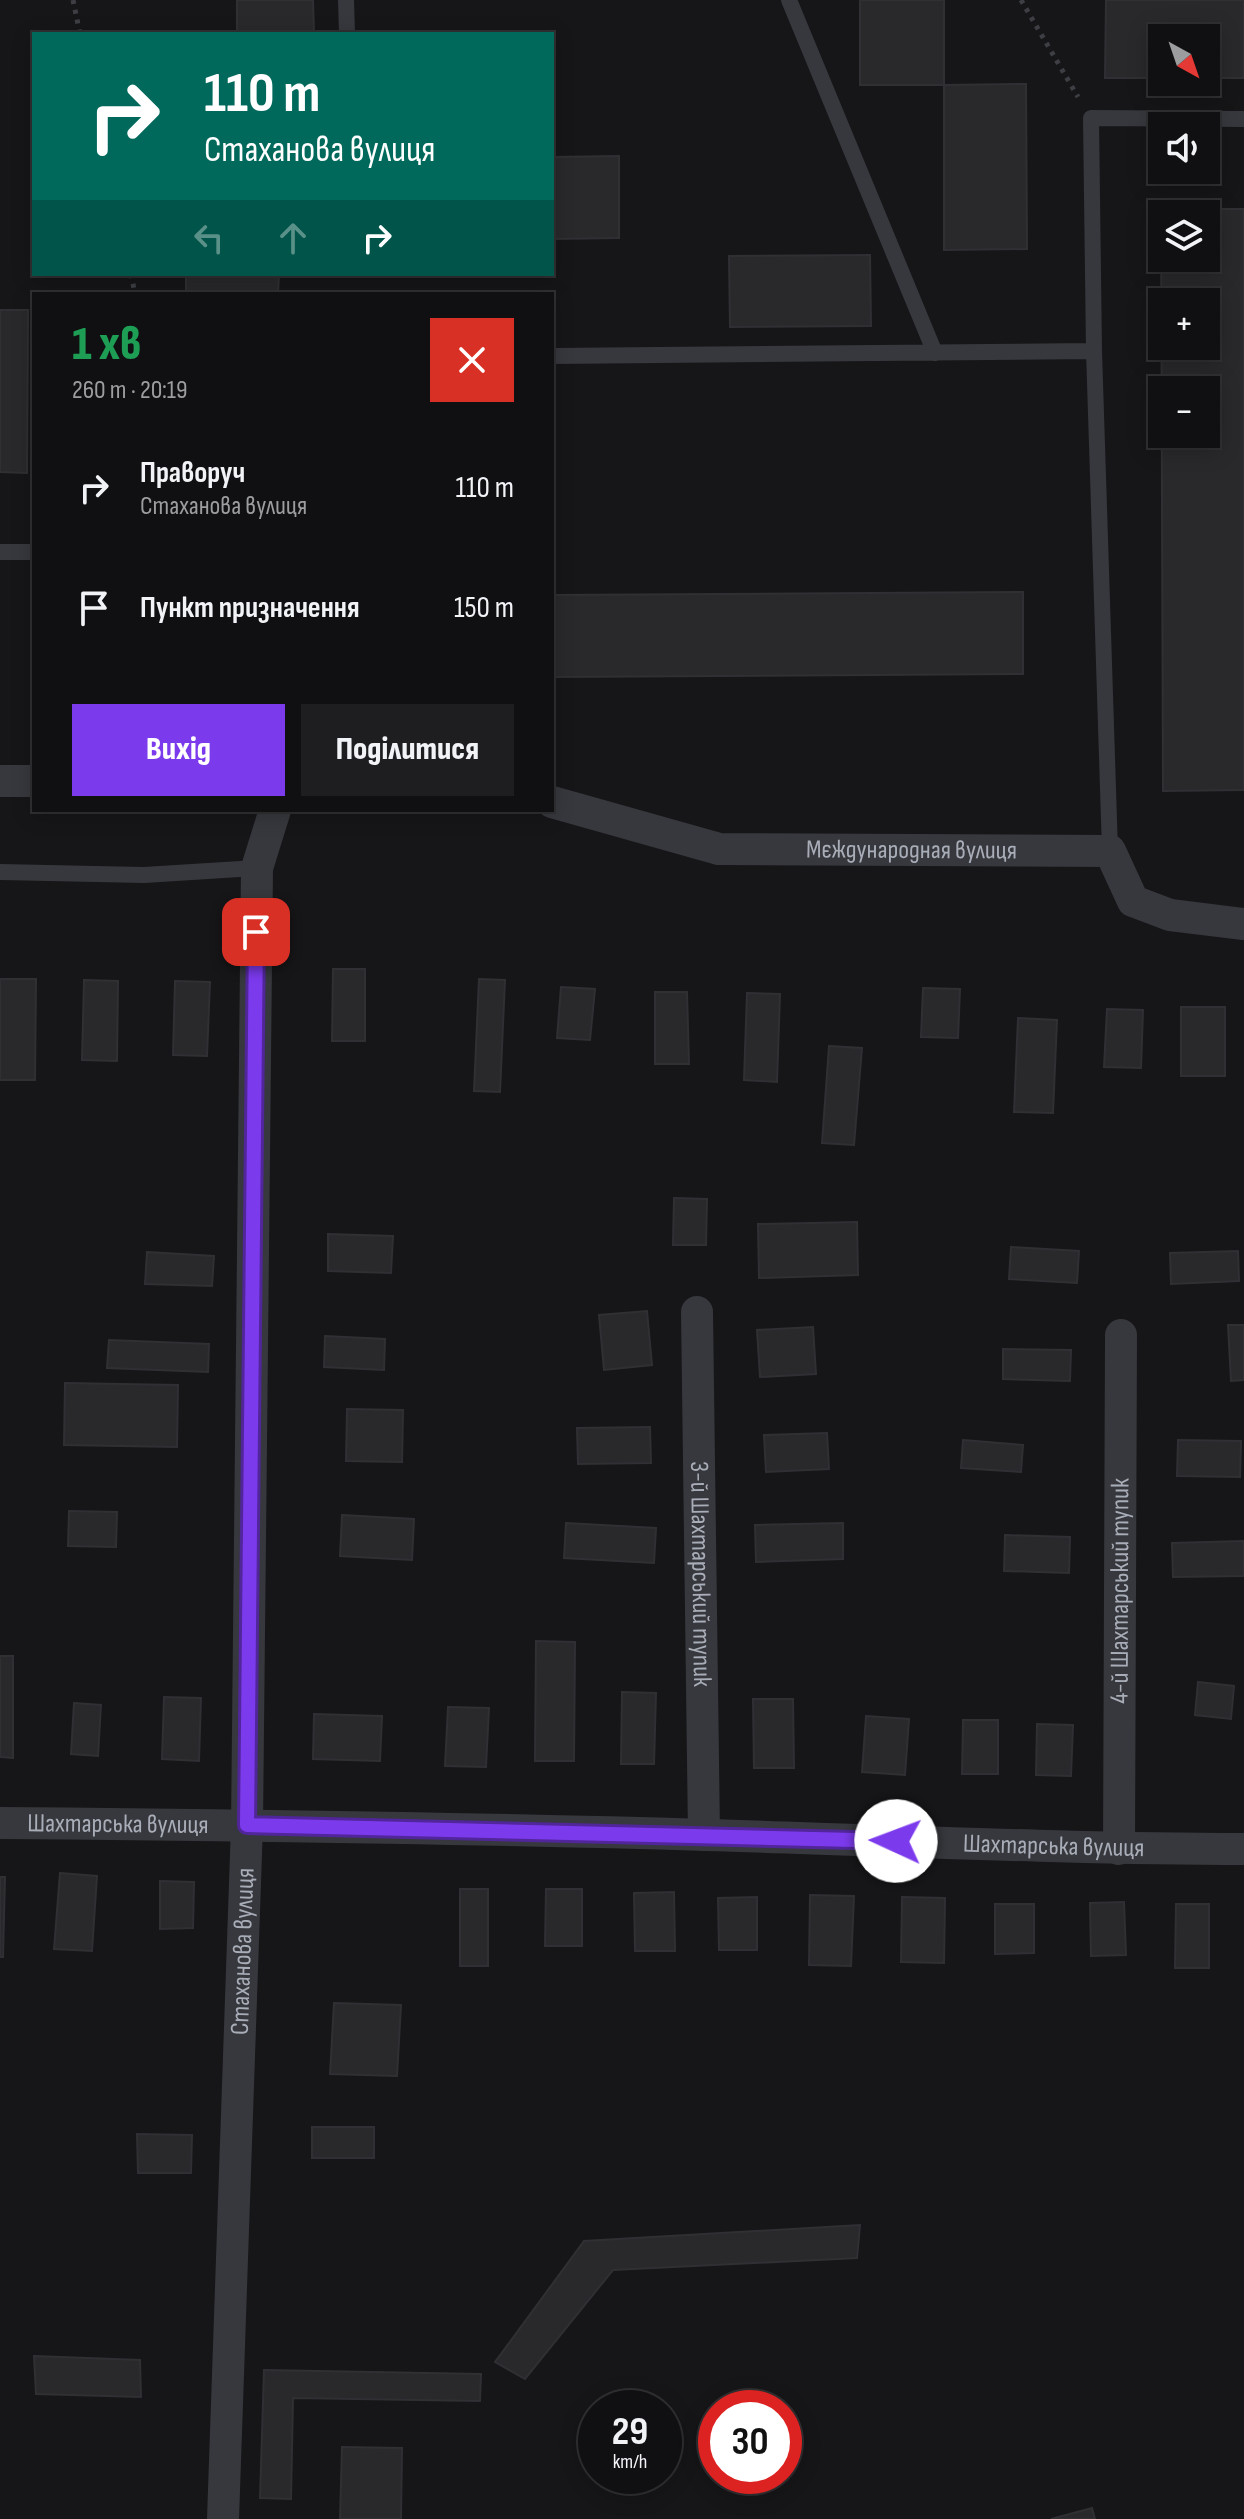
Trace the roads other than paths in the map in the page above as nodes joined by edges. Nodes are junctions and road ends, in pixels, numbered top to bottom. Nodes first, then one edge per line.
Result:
1 (346, 0) edge
2 (789, 0) edge
3 (347, 32) edge
4 (1244, 119) edge
5 (1094, 351) junction
6 (935, 353) junction
7 (554, 356) edge
8 (0, 552) edge
9 (32, 552) edge
10 (0, 781) edge
11 (32, 781) edge
12 (554, 803) edge
13 (274, 812) edge
14 (1110, 851) junction
15 (257, 868) junction
16 (0, 872) edge
17 (1244, 924) edge
18 (697, 1312) dead end
19 (1121, 1335) dead end
20 (0, 1823) edge
21 (247, 1825) junction
22 (704, 1835) junction
23 (1119, 1849) junction
24 (1244, 1849) edge
25 (223, 2519) edge

1 - 3 lane
2 - 6 lane
4 - 5 lane
5 - 6 lane
5 - 14 lane
6 - 7 lane
8 - 9 lane
10 - 11 street
12 - 14 street, Мєждународная вулиця
13 - 15 street, Стаханова вулиця
14 - 17 street
15 - 16 lane
15 - 21 street, Стаханова вулиця
18 - 22 street, 3-й Шахтарський тупик
19 - 23 street, 4-й Шахтарський тупик
20 - 21 street, Шахтарська вулиця
21 - 22 street, Шахтарська вулиця
21 - 25 street, Стаханова вулиця
22 - 23 street, Шахтарська вулиця
23 - 24 street, Шахтарська вулиця

